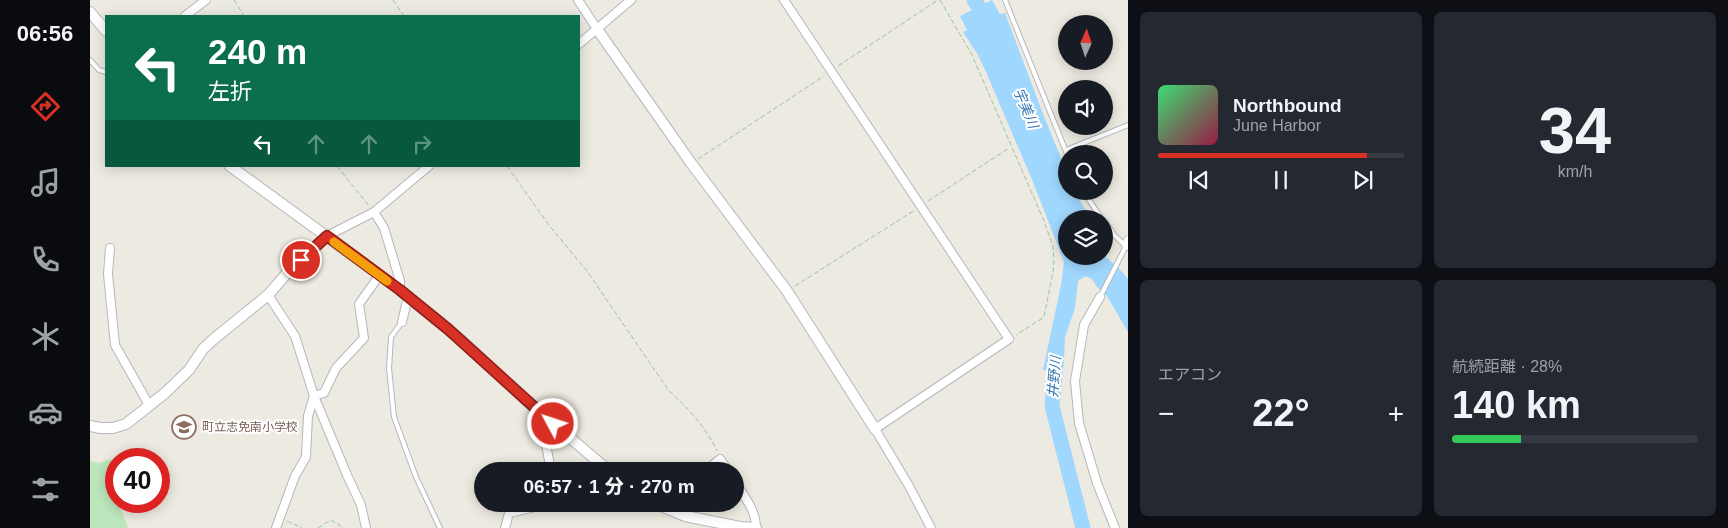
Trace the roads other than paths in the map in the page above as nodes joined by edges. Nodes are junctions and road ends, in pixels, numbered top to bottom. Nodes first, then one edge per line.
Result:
1 (206, 0) edge
2 (578, 0) edge
3 (631, 0) edge
4 (784, 0) edge
5 (1005, 0) edge
6 (90, 12) edge
7 (186, 15) edge
8 (597, 29) junction
9 (105, 30) edge
10 (580, 43) edge
11 (90, 60) edge
12 (105, 72) edge
13 (1128, 126) edge
14 (1063, 145) edge
15 (1083, 145) edge
16 (231, 167) edge
17 (428, 167) edge
18 (374, 212) junction
19 (1113, 233) edge
20 (327, 236) junction
21 (1128, 245) edge
22 (110, 248) dead end
23 (379, 276) junction
24 (404, 293) junction
25 (268, 295) junction
26 (1100, 297) joint
27 (402, 322) joint
28 (314, 396) junction
29 (149, 405) junction
30 (553, 424) junction
31 (90, 426) edge
32 (874, 429) junction
33 (549, 462) edge
34 (598, 462) edge
35 (744, 496) edge
36 (513, 512) edge
37 (676, 512) edge
38 (276, 528) edge
39 (366, 528) edge
40 (440, 528) edge
41 (505, 528) edge
42 (756, 528) edge
43 (931, 528) edge
44 (1116, 528) edge

1 - 7 street
2 - 8 street
3 - 8 street
4 - 32 street
5 - 14 lane
6 - 9 street
8 - 10 street
8 - 32 street
11 - 12 lane
13 - 15 lane
16 - 20 street
17 - 18 street
18 - 20 street
18 - 24 street
19 - 21 lane
20 - 23 street
20 - 25 street
21 - 26 lane
22 - 29 street
23 - 24 street
23 - 28 street
24 - 27 street
24 - 30 street
25 - 28 street
25 - 29 street
26 - 44 street
27 - 40 lane
28 - 38 street
28 - 39 street
29 - 31 street
30 - 33 street
30 - 34 street
32 - 43 street
35 - 42 street
36 - 41 street
37 - 42 street

